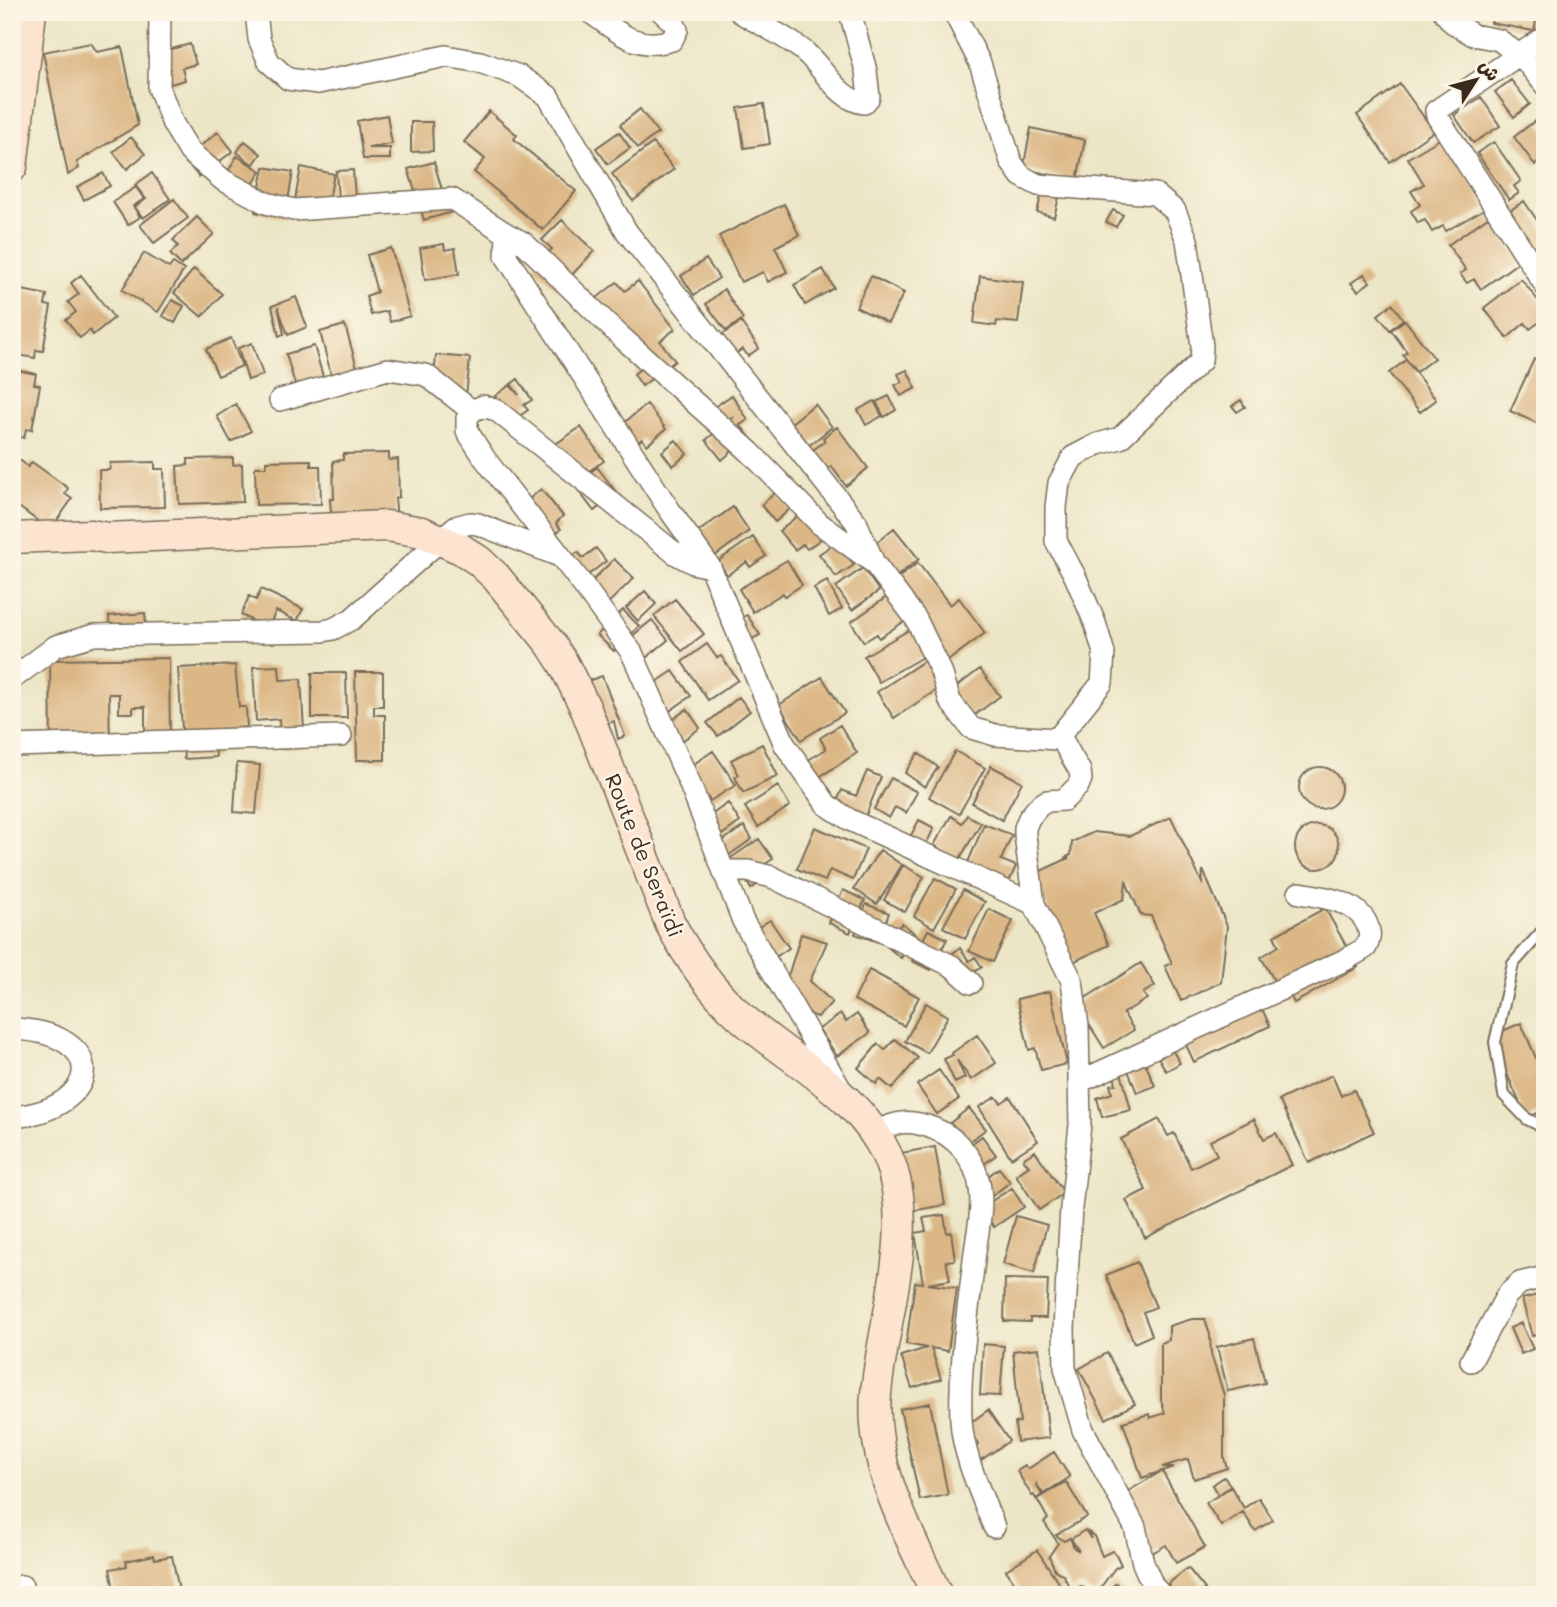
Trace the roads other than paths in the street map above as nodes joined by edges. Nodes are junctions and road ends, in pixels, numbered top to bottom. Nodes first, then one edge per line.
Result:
1 (31, 12) edge
2 (256, 12) edge
3 (590, 12) edge
4 (662, 12) edge
5 (740, 12) edge
6 (850, 12) edge
7 (954, 12) edge
8 (1444, 12) edge
9 (160, 15) dead end
10 (1545, 37) edge
11 (1520, 55) junction
12 (1545, 85) edge
13 (12, 167) edge
14 (507, 234) junction
15 (1545, 285) edge
16 (280, 400) dead end
17 (472, 411) junction
18 (12, 538) edge
19 (107, 538) junction
20 (442, 539) junction
21 (12, 549) edge
22 (559, 555) junction
23 (874, 563) junction
24 (710, 567) junction
25 (12, 679) edge
26 (341, 736) dead end
27 (1057, 739) junction
28 (12, 746) edge
29 (724, 871) junction
30 (1299, 893) dead end
31 (1034, 904) junction
32 (1545, 928) edge
33 (971, 983) dead end
34 (12, 1029) edge
35 (1079, 1082) junction
36 (848, 1101) junction
37 (12, 1117) edge
38 (1545, 1128) edge
39 (874, 1132) junction
40 (1545, 1277) edge
41 (1471, 1361) dead end
42 (994, 1527) dead end
43 (937, 1595) edge
44 (1161, 1595) edge

1 - 13 street
2 - 23 street
3 - 4 street
5 - 6 street
7 - 27 street
8 - 11 street
9 - 14 street
10 - 11 street
11 - 12 street
11 - 15 street
14 - 23 street
14 - 24 street
16 - 17 street
17 - 22 street
17 - 24 street
18 - 19 street
19 - 20 street, Route de Seraïdi
19 - 21 street
20 - 22 street
20 - 25 street
20 - 36 street, Route de Seraïdi
22 - 29 street
23 - 27 street
24 - 31 street
26 - 28 street
27 - 31 street
29 - 33 street
29 - 36 street
30 - 35 street
31 - 35 street
32 - 38 lane
34 - 37 street
35 - 44 street
36 - 39 street, Route de Seraïdi
39 - 42 street
39 - 43 street, Route de Seraïdi
40 - 41 street

